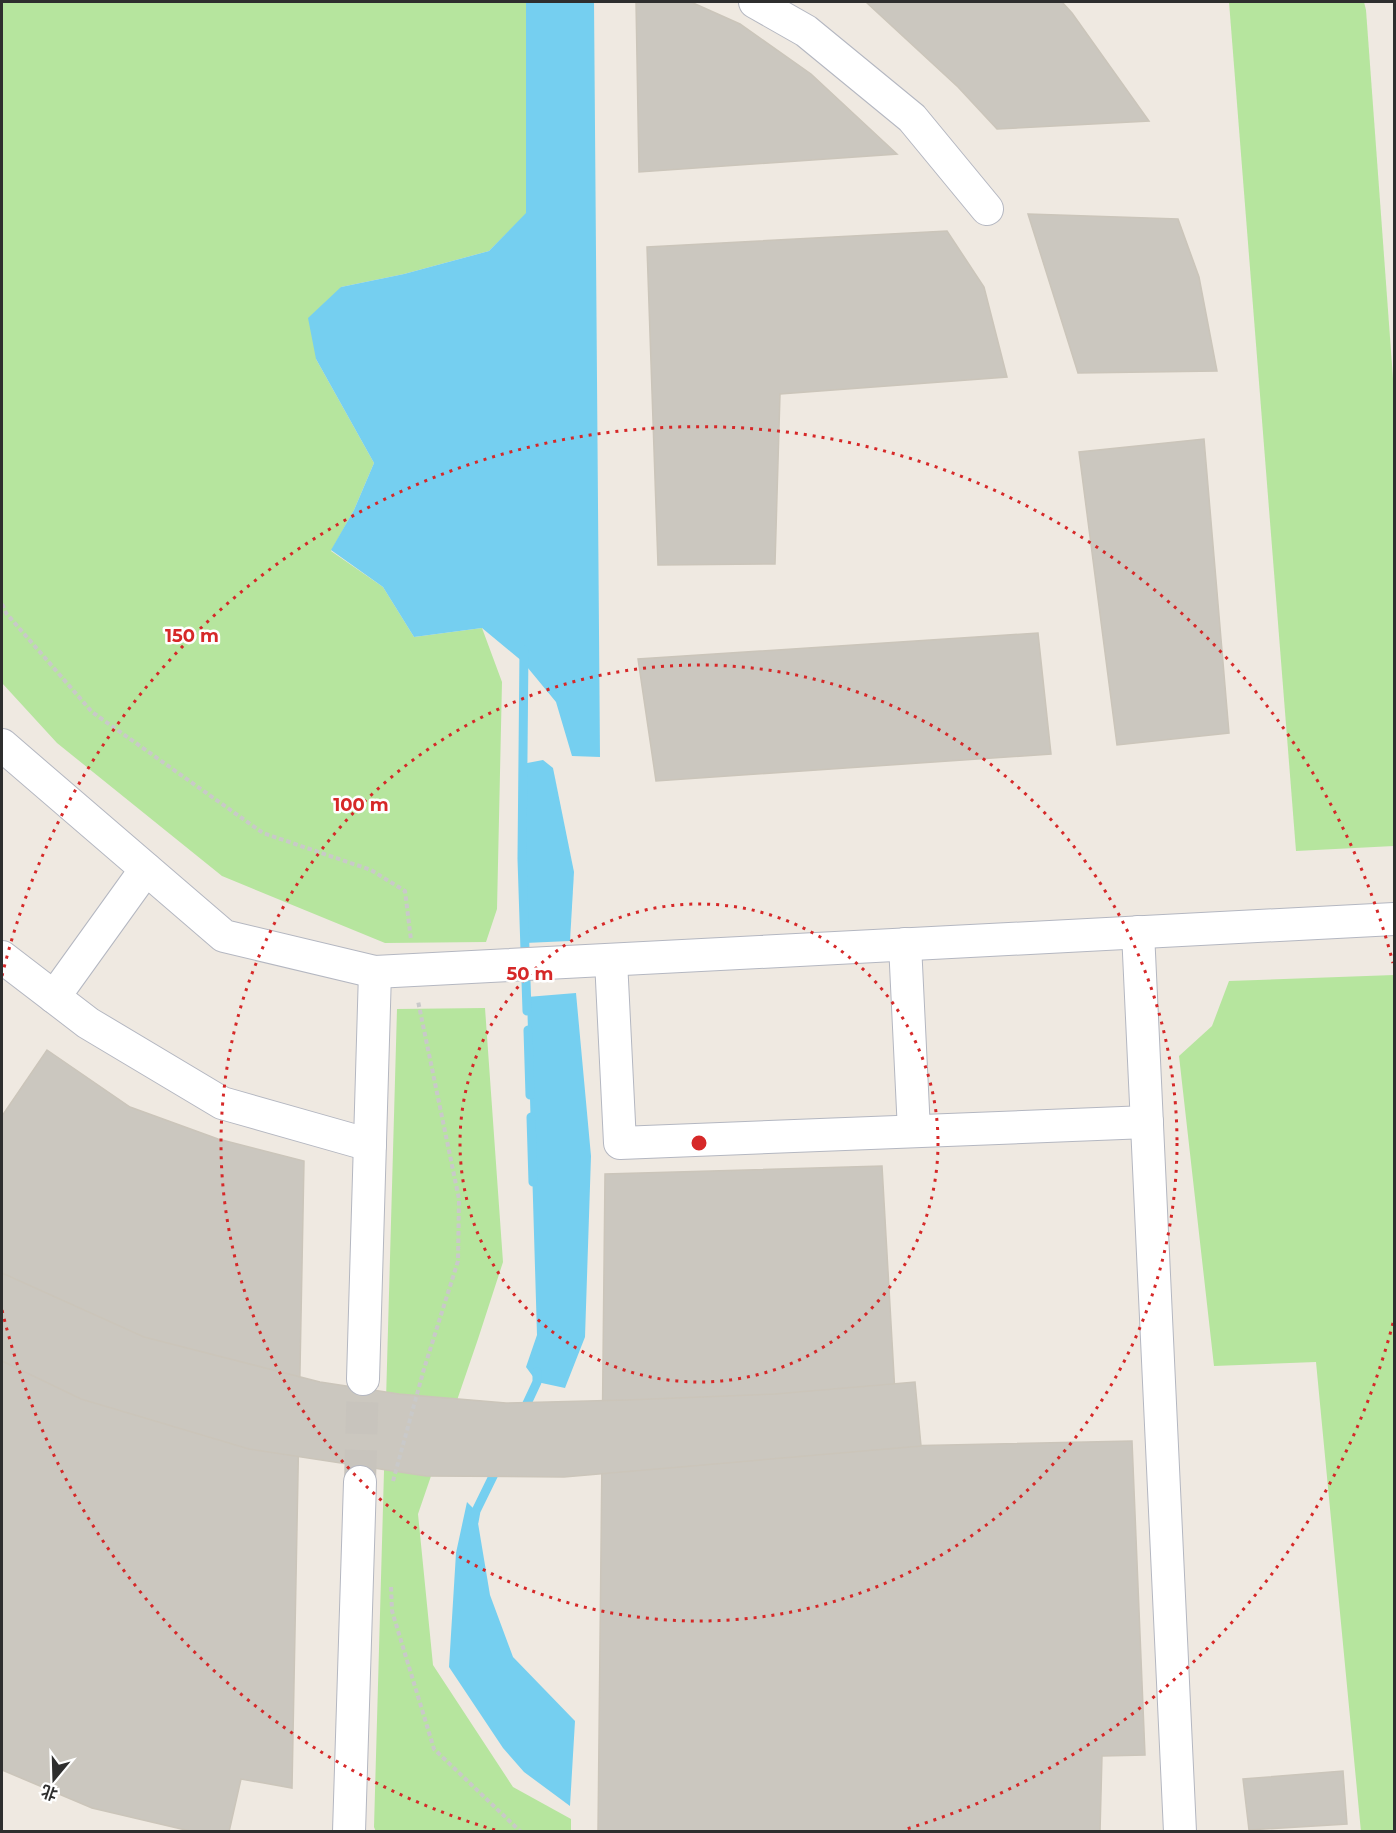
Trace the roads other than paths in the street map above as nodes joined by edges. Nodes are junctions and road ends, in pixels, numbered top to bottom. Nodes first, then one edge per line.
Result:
1 (756, 2) edge
2 (987, 209) dead end
3 (2, 745) edge
4 (146, 869) junction
5 (1395, 919) edge
6 (1138, 932) junction
7 (905, 944) junction
8 (2, 957) edge
9 (611, 960) junction
10 (375, 972) junction
11 (54, 997) junction
12 (1147, 1122) junction
13 (914, 1131) junction
14 (370, 1145) junction
15 (363, 1379) tunnel mouth
16 (360, 1482) tunnel mouth
17 (349, 1832) edge
18 (1180, 1832) edge

1 - 2 street
3 - 4 street
4 - 10 street
4 - 11 street
5 - 6 street
6 - 7 street
6 - 12 street
7 - 9 street
7 - 13 street
8 - 11 street
9 - 10 street
9 - 13 street
10 - 14 street
11 - 14 street
12 - 13 street
12 - 18 street
14 - 15 street
16 - 17 street

